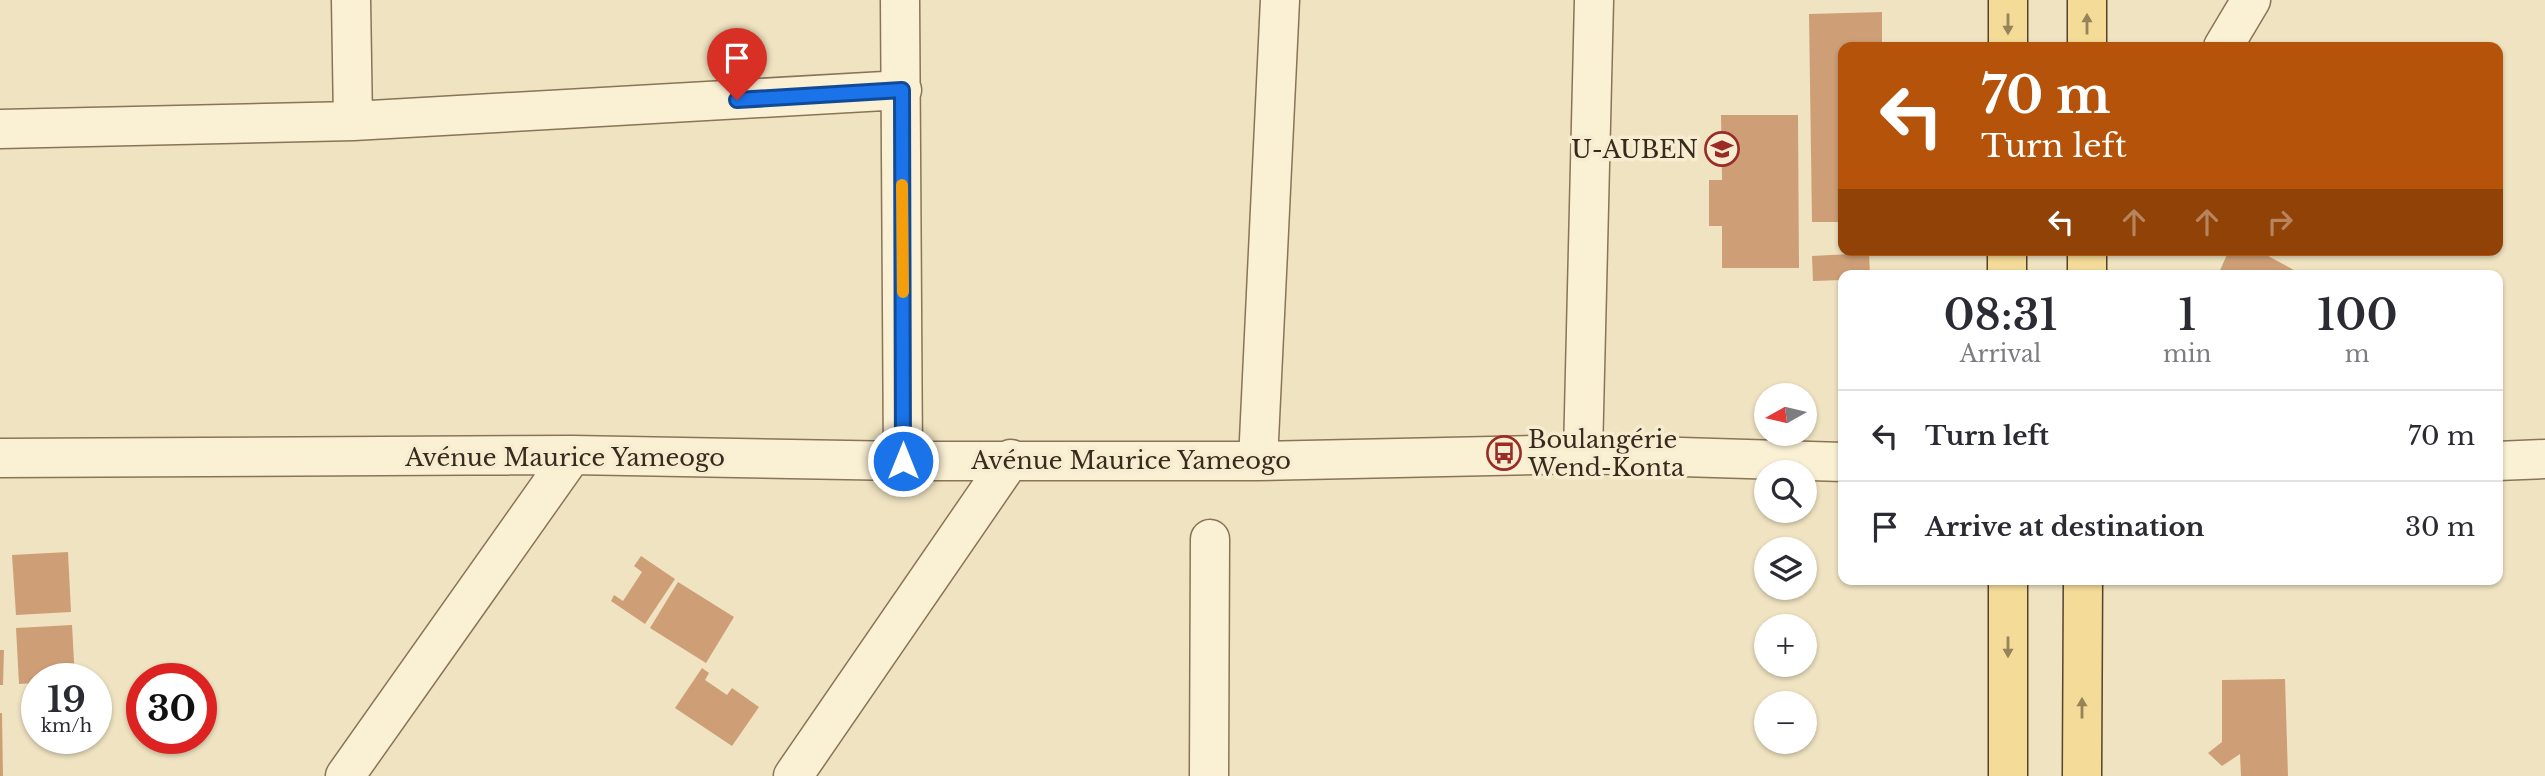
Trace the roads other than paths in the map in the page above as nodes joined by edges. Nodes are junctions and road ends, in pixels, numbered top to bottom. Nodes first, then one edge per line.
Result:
1 (351, 0) edge
2 (900, 0) edge
3 (1280, 0) edge
4 (1594, 0) edge
5 (2008, 0) edge
6 (2087, 0) edge
7 (2251, 0) edge
8 (2008, 42) edge
9 (2087, 42) edge
10 (2226, 42) edge
11 (902, 90) junction
12 (353, 121) junction
13 (0, 130) edge
14 (1583, 454) junction
15 (572, 455) junction
16 (0, 458) edge
17 (1011, 459) junction
18 (2545, 459) edge
19 (903, 461) junction
20 (1258, 461) junction
21 (2503, 461) edge
22 (1838, 462) edge
23 (1210, 539) dead end
24 (2008, 585) edge
25 (2083, 585) edge
26 (345, 776) edge
27 (793, 776) edge
28 (1209, 776) edge
29 (2008, 776) edge
30 (2082, 776) edge

1 - 12 street
2 - 11 street
3 - 20 street
4 - 14 street
5 -> 8 main road
9 -> 6 main road
7 - 10 street
11 - 12 street
11 - 19 street
12 - 13 street
14 - 20 street, Avénue Maurice Yameogo
14 - 22 street, Avénue Maurice Yameogo
15 - 16 street, Avénue Maurice Yameogo
15 - 19 street, Avénue Maurice Yameogo
15 - 26 street
17 - 19 street, Avénue Maurice Yameogo
17 - 20 street, Avénue Maurice Yameogo
17 - 27 street
18 - 21 street
23 - 28 street
24 -> 29 main road
30 -> 25 main road

